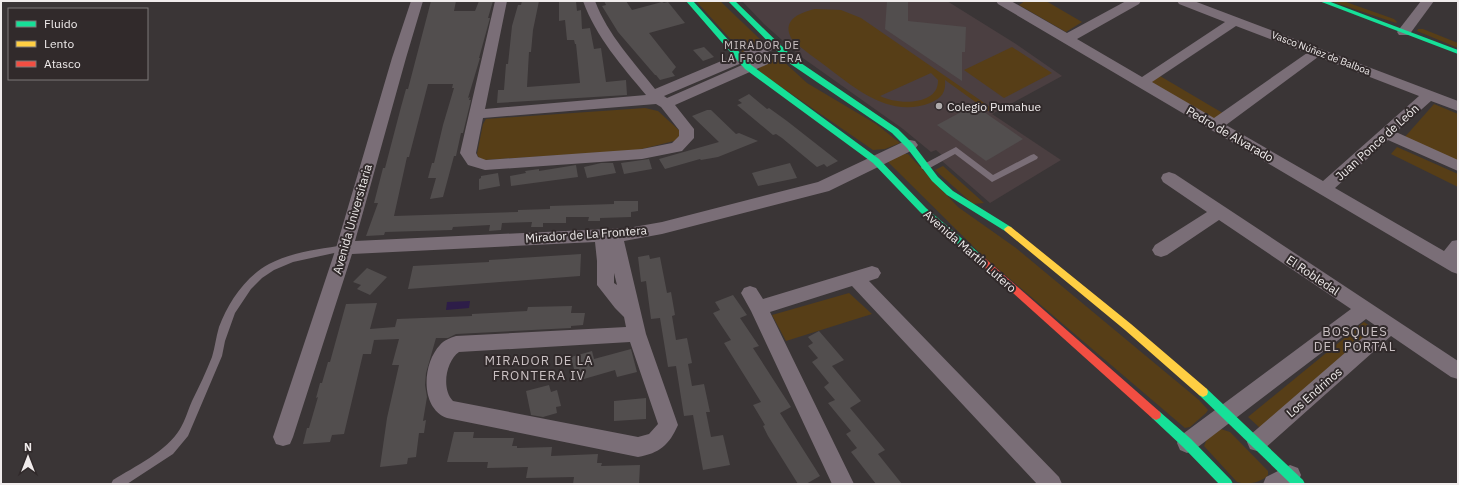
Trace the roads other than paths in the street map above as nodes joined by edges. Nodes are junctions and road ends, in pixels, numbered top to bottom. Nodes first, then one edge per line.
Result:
1 (418, 1) edge
2 (501, 1) edge
3 (589, 1) edge
4 (689, 1) edge
5 (731, 1) edge
6 (1002, 1) edge
7 (1135, 1) edge
8 (1185, 1) edge
9 (1322, 1) edge
10 (1428, 1) edge
11 (1235, 21) junction
12 (1409, 25) junction
13 (1068, 39) junction
14 (779, 48) junction
15 (1317, 52) junction
16 (1458, 52) edge
17 (744, 62) junction
18 (1142, 83) junction
19 (1430, 94) junction
20 (659, 100) junction
21 (1458, 106) edge
22 (478, 114) junction
23 (1214, 125) junction
24 (1387, 134) junction
25 (910, 145) junction
26 (1034, 157) dead end
27 (876, 161) junction
28 (1458, 166) edge
29 (926, 167) junction
30 (1169, 178) dead end
31 (1324, 189) junction
32 (1219, 212) junction
33 (608, 235) junction
34 (1458, 246) edge
35 (345, 248) junction
36 (1161, 250) dead end
37 (1452, 264) edge
38 (1364, 310) junction
39 (1390, 325) junction
40 (638, 334) junction
41 (1458, 371) edge
42 (1226, 414) junction
43 (283, 437) dead end
44 (1257, 442) junction
45 (1187, 443) junction
46 (1288, 481) edge
47 (117, 484) edge
48 (843, 484) edge
49 (1051, 484) edge
50 (1227, 484) edge

1 - 35 street, Avenida Universitaria
2 - 22 street
3 - 20 street
4 - 17 street, Avenida Martín Lutero
5 - 14 street
6 - 13 street, Pedro de Alvarado
7 - 13 street
8 - 11 street, Vasco Núñez de Balboa
9 - 12 street
10 - 12 street
11 - 15 street, Vasco Núñez de Balboa
11 - 18 street
12 - 16 street
13 - 18 street, Pedro de Alvarado
14 - 17 street
14 - 25 street
15 - 19 street, Vasco Núñez de Balboa
15 - 23 street
17 - 20 street
17 - 27 street, Avenida Martín Lutero
18 - 23 street, Pedro de Alvarado
19 - 21 street, Vasco Núñez de Balboa
19 - 24 street, Juan Ponce de León
20 - 22 street
20 - 22 street
23 - 31 street, Pedro de Alvarado
24 - 28 street
24 - 31 street, Juan Ponce de León
25 - 27 street, Mirador de La Frontera
25 - 29 street
26 - 29 lane
27 - 33 street, Mirador de La Frontera
27 - 45 street, Avenida Martín Lutero
29 - 42 street
30 - 32 street, El Robledal
31 - 37 street, Pedro de Alvarado
32 - 36 street
32 - 38 street, El Robledal
33 - 35 street, Mirador de La Frontera
33 - 40 street
34 - 37 street
35 - 43 street, Avenida Universitaria
35 - 47 lane
38 - 39 street, El Robledal
38 - 42 street
39 - 41 street, El Robledal
39 - 44 street, Los Endrinos
40 - 40 street
42 - 44 street
42 - 45 street
44 - 46 street
45 - 50 street, Avenida Martín Lutero
48 - 49 street

